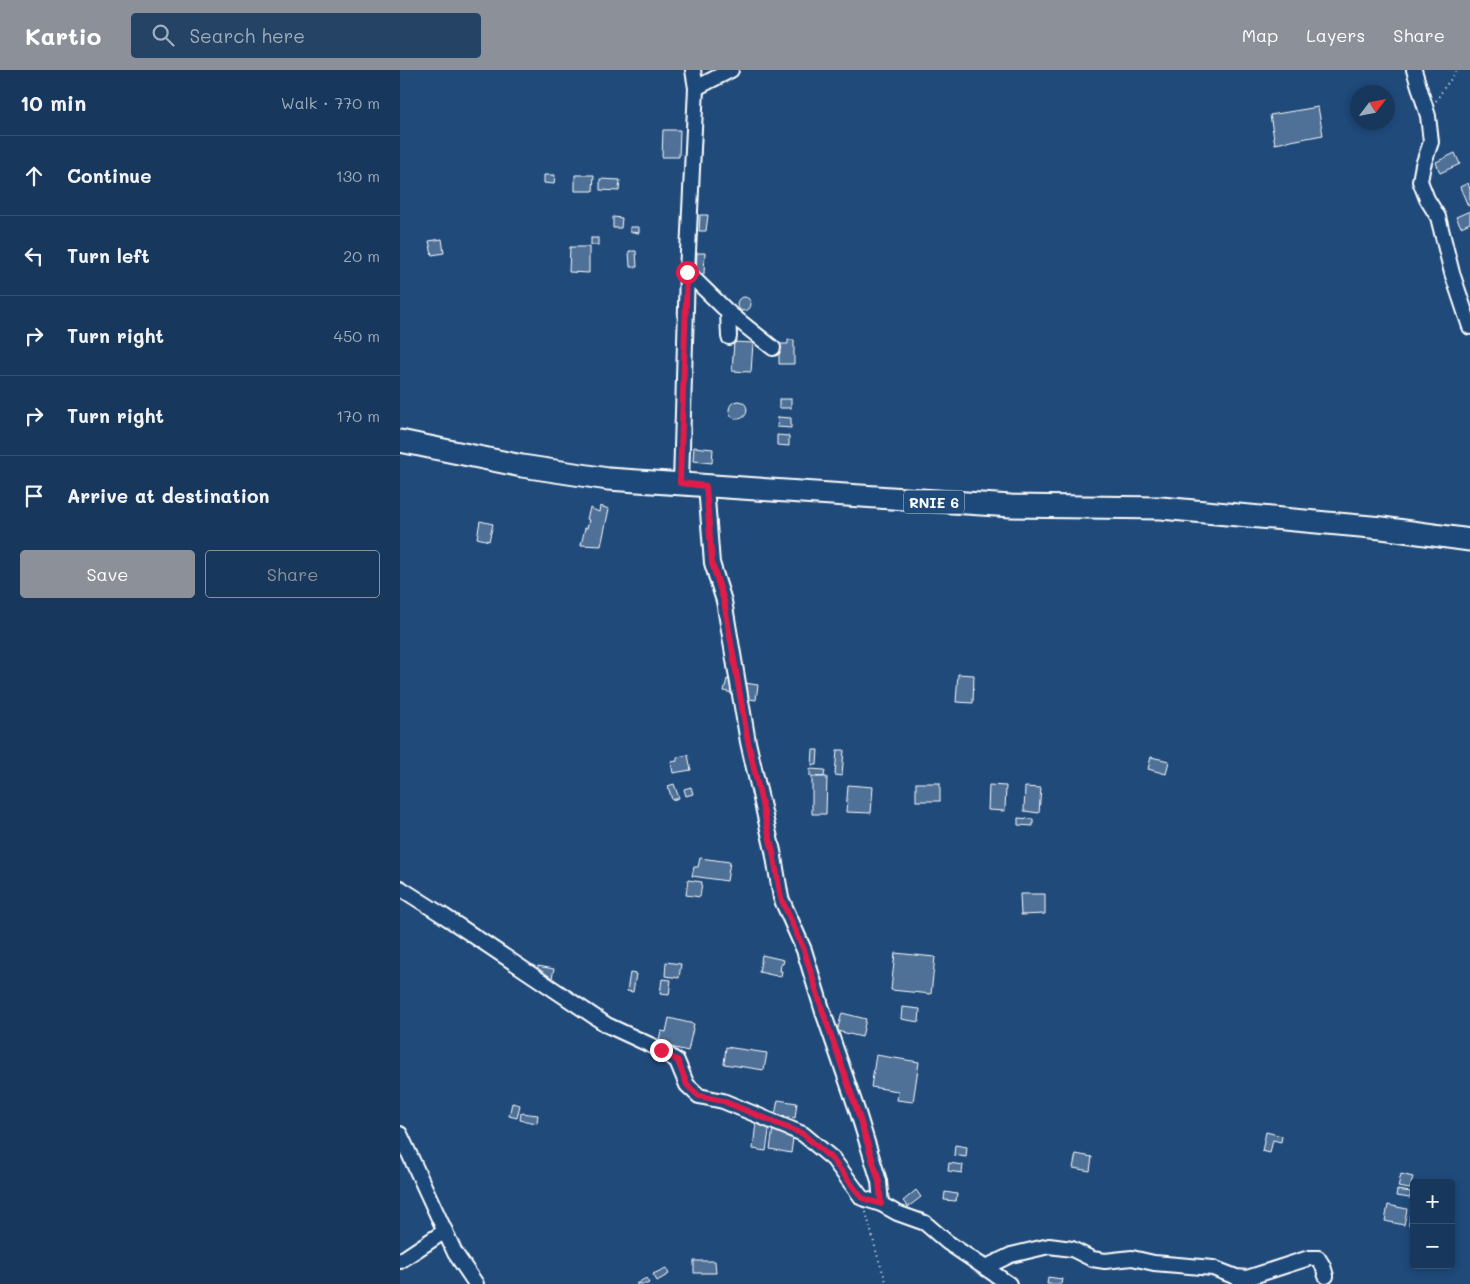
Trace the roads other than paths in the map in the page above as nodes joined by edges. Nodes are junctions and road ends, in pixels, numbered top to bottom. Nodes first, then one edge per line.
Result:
1 (693, 70) edge
2 (731, 70) edge
3 (1414, 70) edge
4 (696, 88) junction
5 (687, 272) junction
6 (728, 312) junction
7 (1470, 327) edge
8 (729, 336) dead end
9 (773, 348) dead end
10 (400, 441) edge
11 (680, 483) junction
12 (706, 486) junction
13 (1470, 540) edge
14 (400, 888) edge
15 (400, 1134) edge
16 (881, 1204) junction
17 (445, 1231) junction
18 (400, 1261) edge
19 (986, 1267) junction
20 (1326, 1276) dead end
21 (476, 1284) edge
22 (1009, 1284) edge

1 - 4 street
2 - 4 street
3 - 7 street
4 - 5 street
5 - 6 street
5 - 11 street
6 - 8 street
6 - 9 street
10 - 11 main road, RNIE 6
11 - 12 main road, RNIE 6
12 - 13 main road, RNIE 6
12 - 16 street
14 - 16 street
15 - 17 street
16 - 19 street
17 - 18 street
17 - 21 street
19 - 20 street
19 - 22 street

